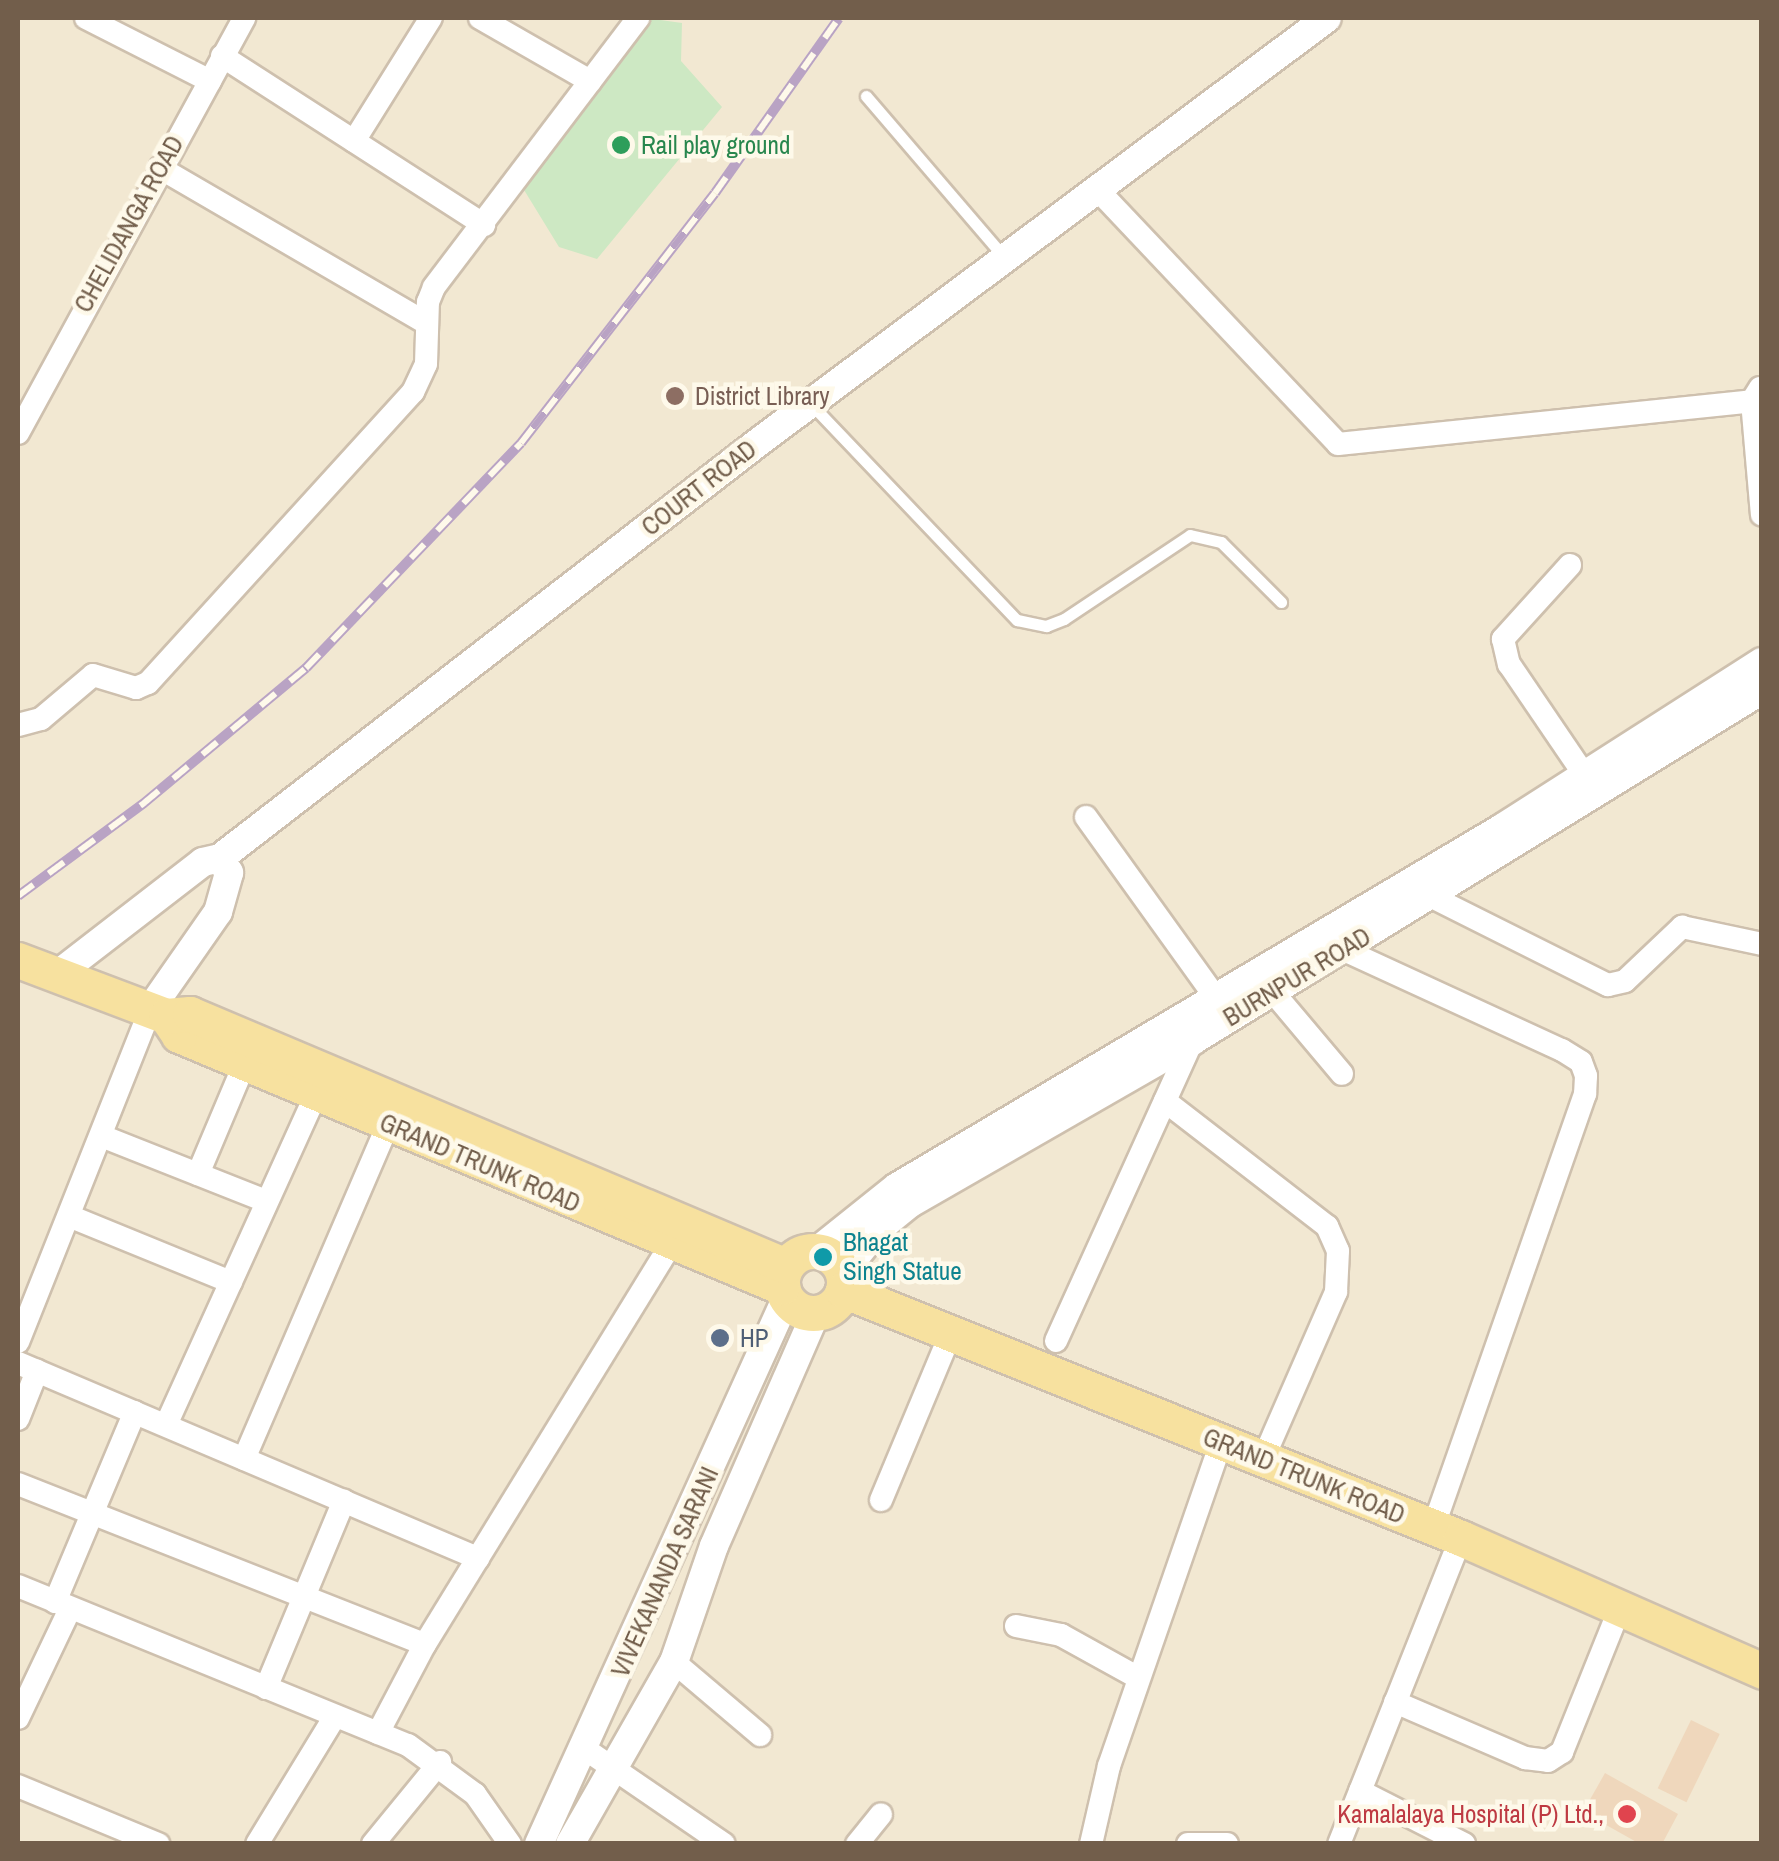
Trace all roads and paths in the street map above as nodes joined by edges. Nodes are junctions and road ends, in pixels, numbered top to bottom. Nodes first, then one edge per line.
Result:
1 (86, 18) edge
2 (244, 18) edge
3 (431, 18) edge
4 (480, 18) edge
5 (638, 18) edge
6 (1327, 18) edge
7 (222, 56) junction
8 (210, 81) junction
9 (590, 81) junction
10 (866, 96) dead end
11 (354, 142) junction
12 (160, 168) junction
13 (1096, 188) junction
14 (484, 225) junction
15 (1004, 257) junction
16 (426, 323) junction
17 (1758, 395) edge
18 (810, 403) junction
19 (18, 433) edge
20 (1762, 515) edge
21 (1570, 566) dead end
22 (1281, 602) dead end
23 (1762, 662) edge
24 (1760, 693) edge
25 (18, 725) edge
26 (1586, 776) junction
27 (1086, 817) dead end
28 (220, 858) junction
29 (1430, 896) junction
30 (1762, 944) edge
31 (1342, 949) junction
32 (18, 960) edge
33 (58, 974) junction
34 (1273, 992) junction
35 (1216, 998) junction
36 (166, 1020) junction
37 (1192, 1041) junction
38 (245, 1064) junction
39 (1342, 1074) dead end
40 (316, 1094) junction
41 (1165, 1101) junction
42 (388, 1125) junction
43 (104, 1136) junction
44 (198, 1174) junction
45 (266, 1201) junction
46 (69, 1216) junction
47 (672, 1242) junction
48 (231, 1282) junction
49 (811, 1282) junction
50 (952, 1334) junction
51 (1056, 1341) dead end
52 (18, 1342) edge
53 (27, 1367) edge
54 (135, 1412) junction
55 (18, 1419) edge
56 (166, 1426) junction
57 (1220, 1442) junction
58 (244, 1458) junction
59 (1263, 1459) junction
60 (18, 1484) edge
61 (881, 1500) dead end
62 (344, 1501) junction
63 (95, 1515) junction
64 (1447, 1533) junction
65 (478, 1558) junction
66 (18, 1586) edge
67 (304, 1596) junction
68 (62, 1606) junction
69 (1620, 1608) junction
70 (1016, 1626) dead end
71 (425, 1644) junction
72 (674, 1662) junction
73 (1762, 1671) edge
74 (1139, 1678) junction
75 (266, 1688) junction
76 (1395, 1702) junction
77 (335, 1716) junction
78 (18, 1718) edge
79 (378, 1733) junction
80 (760, 1735) dead end
81 (585, 1748) junction
82 (440, 1762) junction
83 (612, 1764) junction
84 (18, 1786) edge
85 (1360, 1791) junction
86 (881, 1814) dead end
87 (121, 1836) edge
88 (1221, 1842) edge
89 (158, 1844) edge
90 (256, 1844) edge
91 (373, 1844) edge
92 (510, 1844) edge
93 (539, 1844) edge
94 (570, 1844) edge
95 (724, 1844) edge
96 (857, 1844) edge
97 (1092, 1844) edge
98 (1188, 1844) edge
99 (1339, 1844) edge
100 (1464, 1844) edge

1 - 8 street
2 - 7 street, CHELIDANGA ROAD
3 - 11 street
4 - 9 street
5 - 9 street
6 - 13 street, COURT ROAD
7 - 8 street, CHELIDANGA ROAD
7 - 11 street
8 - 12 street, CHELIDANGA ROAD
9 - 14 street
10 - 15 lane
11 - 14 street
12 - 16 street
12 - 19 street, CHELIDANGA ROAD
13 - 15 street, COURT ROAD
13 - 17 street
14 - 16 street
15 - 18 street, COURT ROAD
16 - 25 street
17 - 20 street
18 - 22 lane
18 - 28 street, COURT ROAD
21 - 26 street
23 - 26 street
24 - 29 street, BURNPUR ROAD
26 - 35 street
27 - 35 street
28 - 33 street, COURT ROAD
28 - 36 street
29 - 30 street
29 - 31 street, BURNPUR ROAD
31 - 34 street, BURNPUR ROAD
31 - 64 street
32 - 33 main road
33 - 36 main road
34 - 37 street, BURNPUR ROAD
34 - 39 street
35 - 49 street
36 - 38 main road, GRAND TRUNK ROAD
36 - 43 street
36 - 49 main road, GRAND TRUNK ROAD
37 - 41 street
37 - 49 street, BURNPUR ROAD
38 - 40 main road, GRAND TRUNK ROAD
38 - 44 street
40 - 42 main road, GRAND TRUNK ROAD
40 - 45 street
41 - 51 street
41 - 59 street
42 - 47 main road, GRAND TRUNK ROAD
42 - 58 street
43 - 44 street
43 - 46 street
44 - 45 street
45 - 48 street
46 - 48 street
46 - 52 street
47 - 49 main road, GRAND TRUNK ROAD
47 - 65 street
48 - 56 street
49 - 50 main road, GRAND TRUNK ROAD
49 - 72 street, VIVEKANANDA SARANI
49 - 81 street, VIVEKANANDA SARANI
50 - 57 main road, GRAND TRUNK ROAD
50 - 61 street
53 - 54 street
53 - 55 street
54 - 56 street
54 - 63 street
56 - 58 street
57 - 59 main road, GRAND TRUNK ROAD
57 - 74 street
58 - 62 street
59 - 64 main road, GRAND TRUNK ROAD
60 - 63 street
62 - 65 street
62 - 67 street
63 - 67 street
63 - 68 street
64 - 69 main road, GRAND TRUNK ROAD
64 - 76 street
65 - 71 street
66 - 68 street
67 - 71 street
67 - 75 street
68 - 75 street
68 - 78 street
69 - 73 main road, GRAND TRUNK ROAD
69 - 76 street
70 - 74 street
71 - 79 street
72 - 80 street
72 - 83 street, VIVEKANANDA SARANI
74 - 97 street
75 - 77 street
76 - 85 street
77 - 79 street
77 - 90 street
79 - 82 street
81 - 83 street
81 - 93 street, VIVEKANANDA SARANI
82 - 91 street
82 - 92 street
83 - 94 street, VIVEKANANDA SARANI
83 - 95 street
84 - 87 street
85 - 99 street
85 - 100 street
86 - 96 street
87 - 89 street
88 - 98 street

